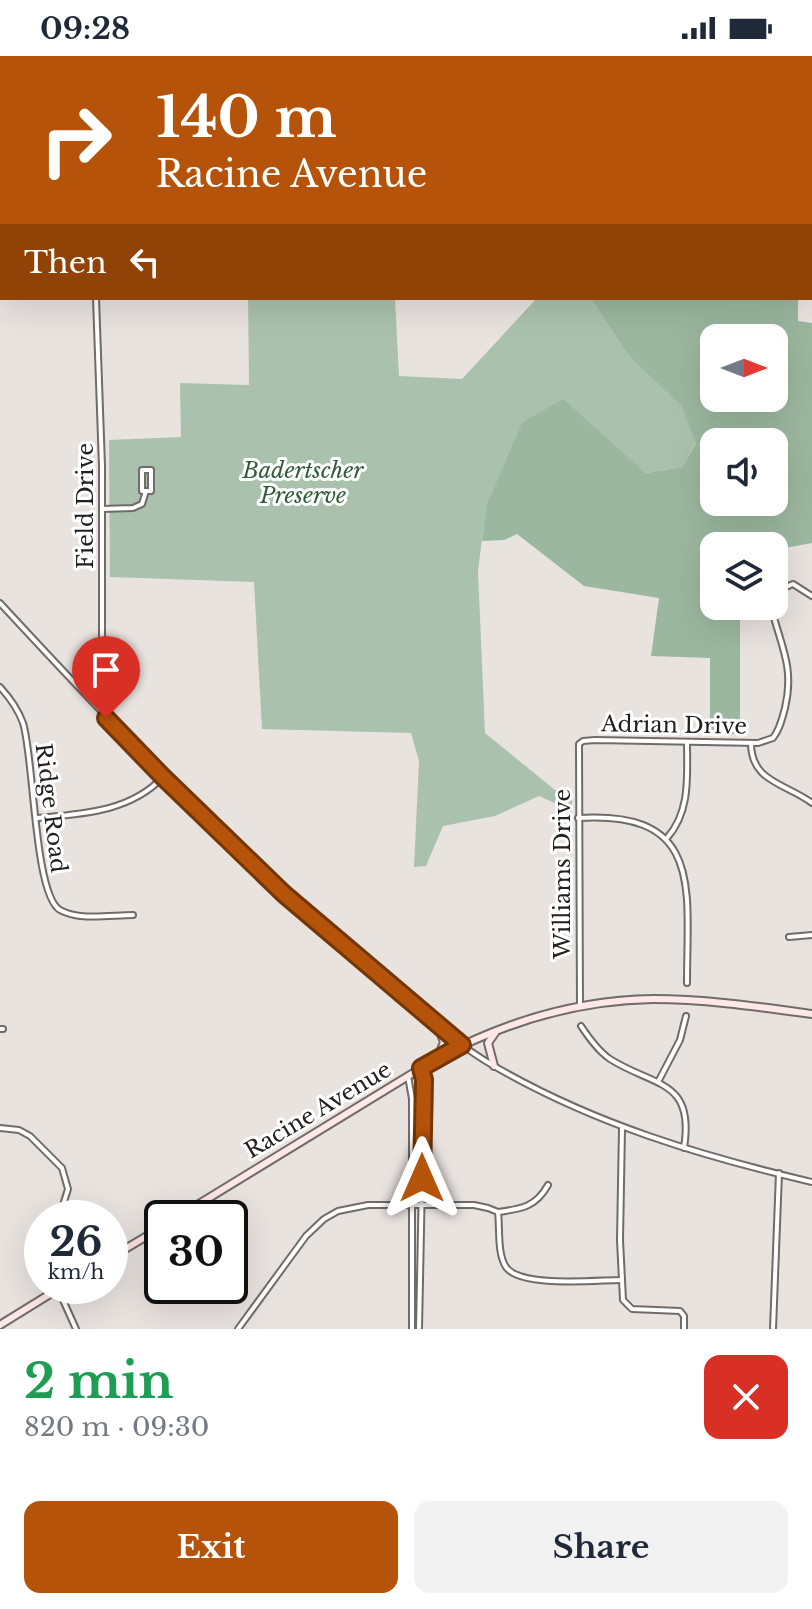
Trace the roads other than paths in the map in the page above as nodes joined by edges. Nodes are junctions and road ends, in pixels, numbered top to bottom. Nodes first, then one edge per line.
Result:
1 (96, 300) edge
2 (146, 491) junction
3 (102, 509) junction
4 (788, 585) edge
5 (812, 596) edge
6 (0, 603) edge
7 (775, 620) edge
8 (0, 687) edge
9 (103, 714) junction
10 (580, 742) joint
11 (687, 742) junction
12 (751, 743) junction
13 (163, 777) junction
14 (812, 803) edge
15 (37, 818) junction
16 (578, 818) junction
17 (667, 839) junction
18 (133, 915) dead end
19 (812, 935) edge
20 (789, 937) dead end
21 (687, 983) dead end
22 (580, 1007) junction
23 (812, 1014) edge
24 (686, 1016) dead end
25 (436, 1022) junction
26 (581, 1026) dead end
27 (497, 1030) junction
28 (462, 1045) junction
29 (437, 1059) junction
30 (494, 1066) junction
31 (421, 1068) junction
32 (408, 1076) junction
33 (658, 1082) junction
34 (0, 1128) edge
35 (622, 1128) junction
36 (684, 1148) junction
37 (779, 1173) junction
38 (812, 1182) edge
39 (548, 1185) dead end
40 (65, 1200) edge
41 (205, 1200) edge
42 (412, 1204) junction
43 (421, 1205) junction
44 (498, 1212) junction
45 (621, 1280) junction
46 (35, 1304) edge
47 (67, 1304) edge
48 (0, 1325) edge
49 (76, 1329) edge
50 (238, 1329) edge
51 (412, 1329) edge
52 (419, 1329) edge
53 (684, 1329) edge
54 (773, 1329) edge

1 - 3 street, Field Drive
2 - 2 street
2 - 3 street
3 - 9 street, Field Drive
4 - 5 street
6 - 9 street
7 - 12 street, Adrian Drive
8 - 15 street, Ridge Road
9 - 13 street
10 - 11 street, Adrian Drive
10 - 16 street, Williams Drive
11 - 12 street, Adrian Drive
11 - 17 street
12 - 14 street
13 - 15 street
13 - 25 street
15 - 18 street, Ridge Road
16 - 17 street
16 - 22 street, Williams Drive
17 - 21 street
19 - 20 street
22 - 23 main road, Racine Avenue
22 - 27 main road, Racine Avenue
24 - 33 street
25 - 28 street
25 - 29 main road
26 - 33 street
27 - 28 main road, Racine Avenue
27 - 30 main road
28 - 29 main road, Racine Avenue
28 - 30 street
29 - 31 main road, Racine Avenue
30 - 35 street
31 - 32 main road, Racine Avenue
31 - 43 street
32 - 41 main road, Racine Avenue
32 - 42 street
33 - 36 street
34 - 40 street
35 - 36 street
35 - 45 street
36 - 37 street
37 - 38 street
37 - 54 street
39 - 44 street
42 - 43 street
42 - 50 street
42 - 51 street
43 - 44 street
43 - 52 street
44 - 45 street
45 - 53 street
46 - 48 main road
47 - 49 street

